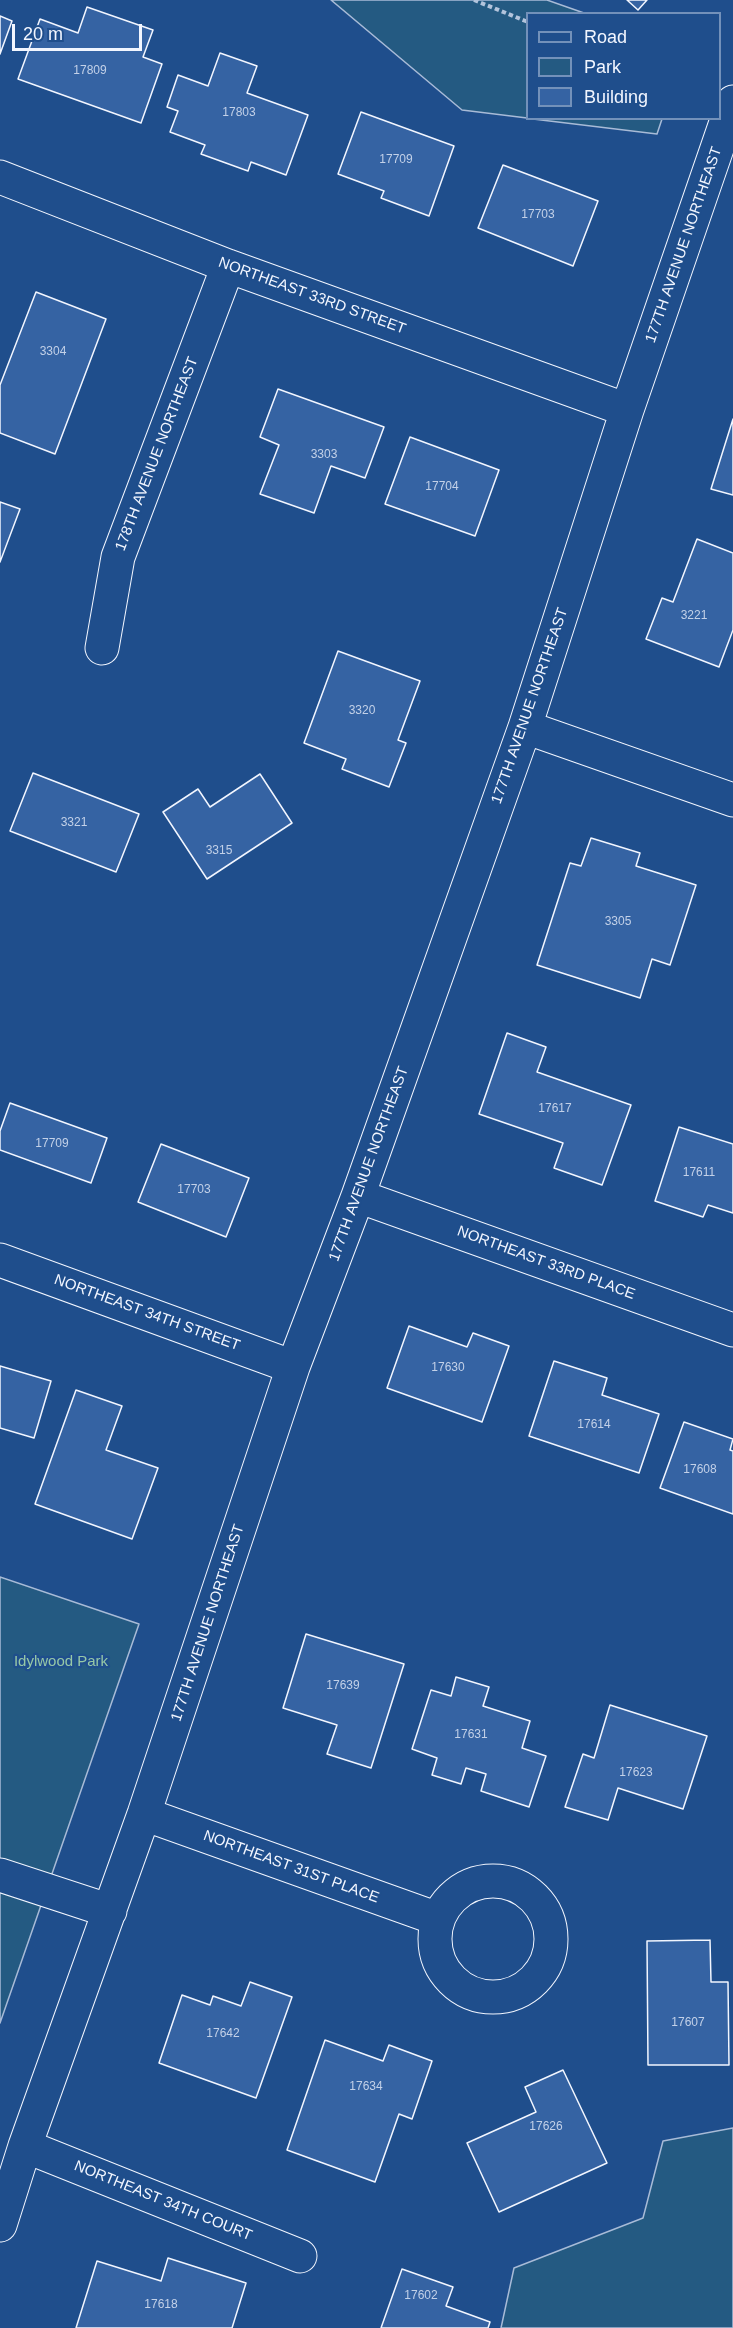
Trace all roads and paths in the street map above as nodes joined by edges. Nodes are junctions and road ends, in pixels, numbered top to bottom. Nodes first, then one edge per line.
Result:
1 (474, 0) edge
2 (526, 21) edge
3 (733, 102) edge
4 (0, 177) edge
5 (228, 266) junction
6 (627, 411) junction
7 (102, 648) dead end
8 (525, 727) junction
9 (733, 800) edge
10 (358, 1196) junction
11 (0, 1260) edge
12 (733, 1330) edge
13 (293, 1367) junction
14 (144, 1814) junction
15 (0, 1875) edge
16 (110, 1911) junction
17 (438, 1919) dead end
18 (25, 2146) junction
19 (0, 2225) edge
20 (300, 2256) dead end

1 - 2 path
3 - 6 street, 177TH AVENUE NORTHEAST
4 - 5 street, NORTHEAST 33RD STREET
5 - 6 street, NORTHEAST 33RD STREET
5 - 7 street, 178TH AVENUE NORTHEAST
6 - 8 street, 177TH AVENUE NORTHEAST
8 - 9 street
8 - 10 street, 177TH AVENUE NORTHEAST
10 - 12 street, NORTHEAST 33RD PLACE
10 - 13 street, 177TH AVENUE NORTHEAST
11 - 13 street, NORTHEAST 34TH STREET
13 - 14 street, 177TH AVENUE NORTHEAST
14 - 16 street, 177TH AVENUE NORTHEAST
14 - 17 street, NORTHEAST 31ST PLACE
15 - 16 street
16 - 18 street, 177TH AVENUE NORTHEAST
18 - 19 street, 177TH AVENUE NORTHEAST
18 - 20 street, NORTHEAST 34TH COURT

